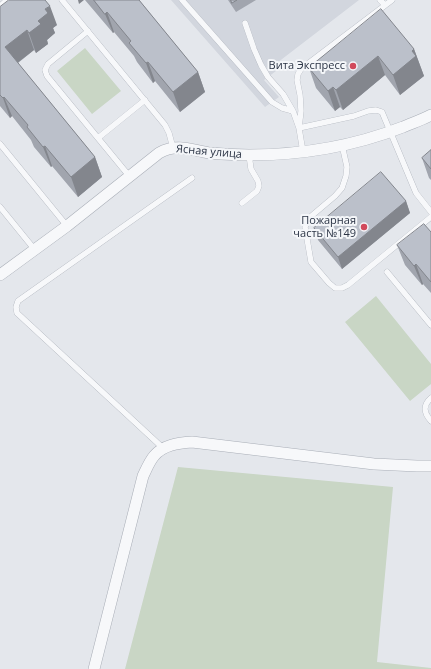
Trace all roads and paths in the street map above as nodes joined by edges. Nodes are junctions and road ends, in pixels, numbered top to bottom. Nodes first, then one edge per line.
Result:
1 (7, 0) edge
2 (62, 0) edge
3 (182, 0) edge
4 (380, 0) edge
5 (392, 0) edge
6 (385, 5) junction
7 (0, 6) edge
8 (245, 22) dead end
9 (88, 31) junction
10 (145, 100) junction
11 (293, 111) junction
12 (431, 115) edge
13 (299, 128) junction
14 (390, 132) junction
15 (98, 138) junction
16 (0, 144) edge
17 (342, 146) junction
18 (173, 148) junction
19 (303, 152) junction
20 (249, 155) junction
21 (130, 177) junction
22 (192, 178) dead end
23 (242, 203) dead end
24 (0, 207) edge
25 (431, 212) edge
26 (431, 217) edge
27 (67, 226) junction
28 (35, 250) junction
29 (387, 272) dead end
30 (0, 275) edge
31 (431, 325) edge
32 (431, 398) edge
33 (431, 421) edge
34 (163, 448) junction
35 (431, 466) edge
36 (94, 669) edge

1 - 7 lane
2 - 9 lane
3 - 11 lane
4 - 6 lane
5 - 6 lane
6 - 13 lane
8 - 11 lane
9 - 10 lane
9 - 15 lane
10 - 15 lane
10 - 18 lane
11 - 13 lane
12 - 14 street, Ясная улица
13 - 14 lane
13 - 19 lane
14 - 17 street, Ясная улица
14 - 25 lane
15 - 21 lane
16 - 27 lane
17 - 19 street, Ясная улица
17 - 26 lane
18 - 20 street, Ясная улица
18 - 21 street, Ясная улица
19 - 20 street, Ясная улица
20 - 23 lane
21 - 27 street, Ясная улица
22 - 34 lane
24 - 28 lane
27 - 28 street, Ясная улица
28 - 30 street, Ясная улица
29 - 31 lane
32 - 33 lane
34 - 35 street
34 - 36 street

